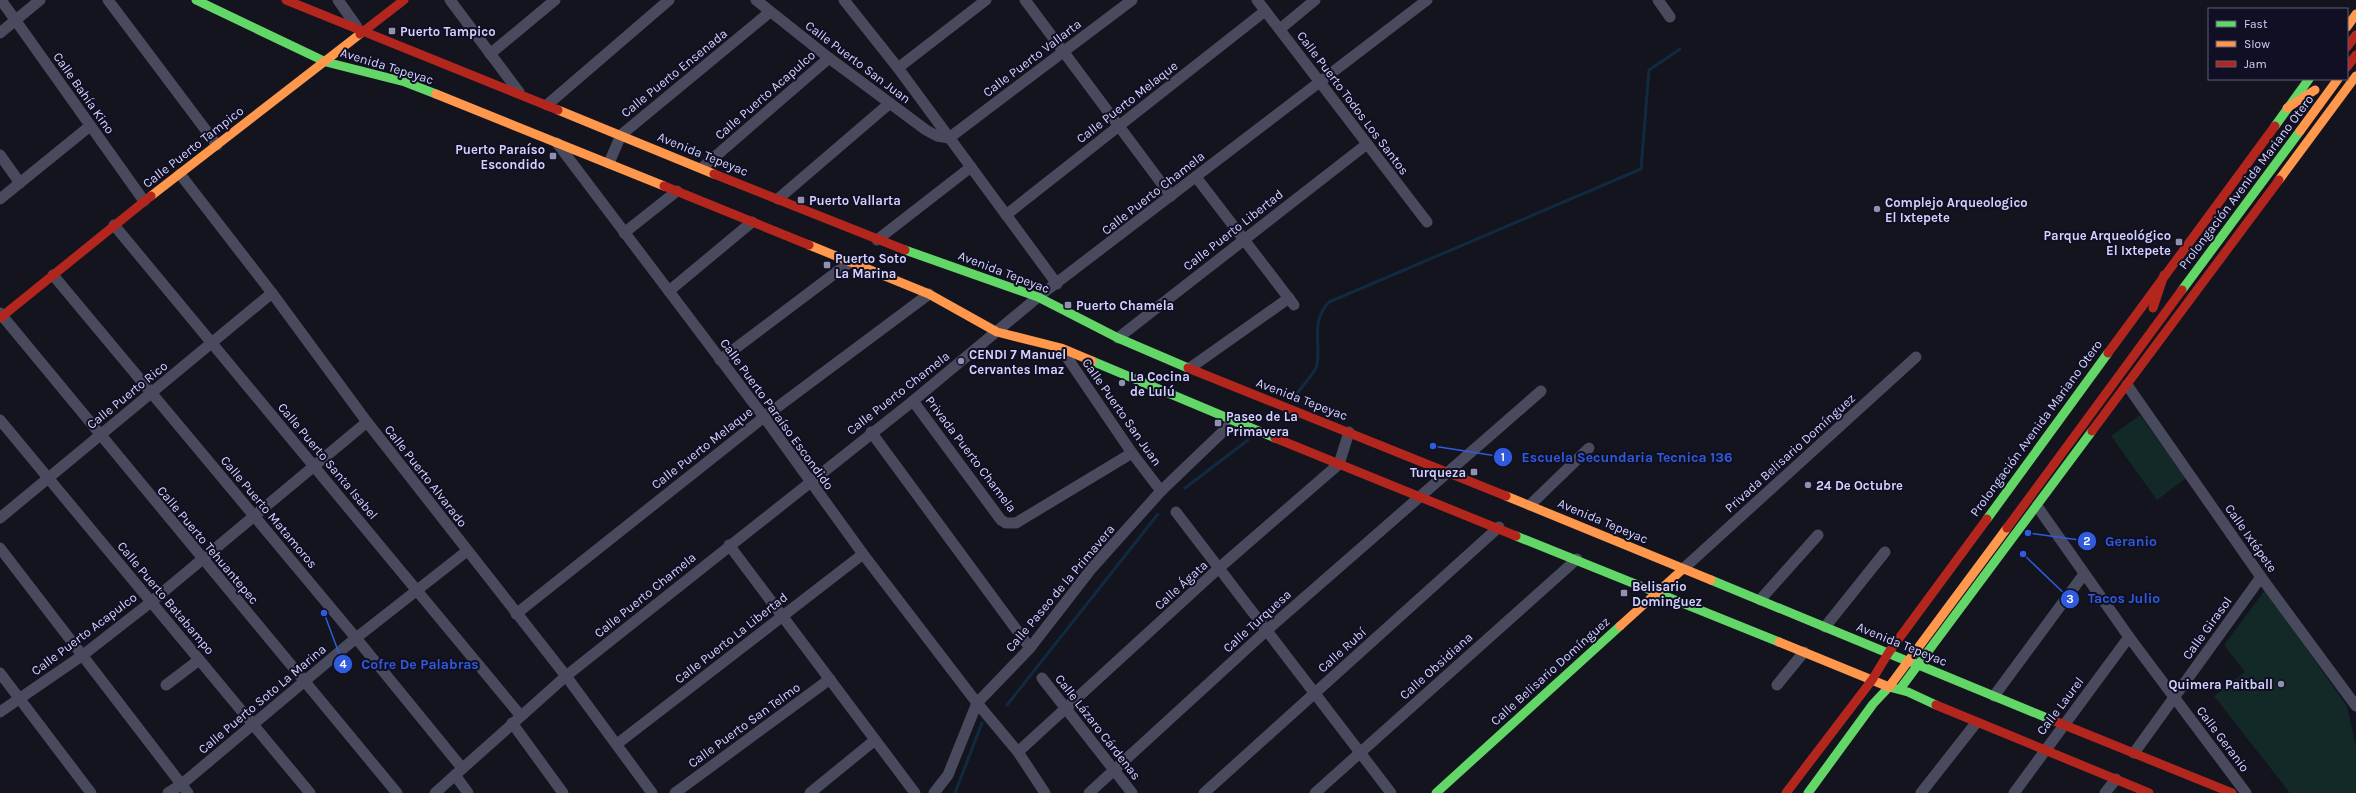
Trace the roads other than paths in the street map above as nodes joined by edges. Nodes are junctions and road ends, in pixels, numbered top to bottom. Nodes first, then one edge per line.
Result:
1 (1, 0) edge
2 (40, 0) edge
3 (108, 0) edge
4 (196, 0) edge
5 (286, 0) edge
6 (338, 0) edge
7 (404, 0) edge
8 (450, 0) edge
9 (554, 0) edge
10 (668, 0) edge
11 (756, 0) edge
12 (844, 0) edge
13 (986, 0) edge
14 (1025, 0) edge
15 (1132, 0) edge
16 (1257, 0) edge
17 (1315, 0) edge
18 (1427, 0) edge
19 (1658, 0) edge
20 (1265, 11) junction
21 (770, 12) junction
22 (2356, 14) edge
23 (1670, 17) dead end
24 (15, 20) junction
25 (2348, 26) edge
26 (1280, 29) junction
27 (361, 32) junction
28 (0, 33) edge
29 (2356, 35) edge
30 (2348, 46) edge
31 (1063, 52) junction
32 (490, 54) junction
33 (2356, 54) edge
34 (829, 58) junction
35 (326, 62) junction
36 (2348, 66) edge
37 (898, 68) junction
38 (2356, 76) edge
39 (2308, 80) edge
40 (2337, 80) edge
41 (1321, 83) junction
42 (520, 94) junction
43 (2324, 98) junction
44 (890, 103) junction
45 (547, 105) junction
46 (2287, 108) junction
47 (2301, 109) dead end
48 (90, 126) junction
49 (1119, 126) junction
50 (2314, 133) junction
51 (621, 135) junction
52 (949, 138) junction
53 (555, 141) junction
54 (1367, 144) junction
55 (217, 145) junction
56 (0, 155) edge
57 (608, 163) junction
58 (971, 167) junction
59 (702, 168) junction
60 (180, 174) junction
61 (1196, 177) junction
62 (20, 183) junction
63 (677, 191) junction
64 (1171, 196) junction
65 (0, 199) edge
66 (778, 199) junction
67 (144, 201) junction
68 (1006, 214) junction
69 (752, 222) junction
70 (1427, 222) dead end
71 (114, 225) junction
72 (624, 233) junction
73 (1244, 238) junction
74 (877, 240) junction
75 (850, 262) junction
76 (53, 275) junction
77 (2164, 275) junction
78 (2172, 283) dead end
79 (1057, 284) junction
80 (668, 291) junction
81 (272, 293) junction
82 (929, 294) junction
83 (2192, 296) junction
84 (1038, 297) junction
85 (1, 315) edge
86 (2163, 315) junction
87 (997, 332) junction
88 (1118, 338) junction
89 (212, 345) junction
90 (1061, 348) junction
91 (1916, 357) dead end
92 (720, 360) junction
93 (1190, 368) junction
94 (2127, 385) junction
95 (1541, 391) dead end
96 (152, 393) junction
97 (913, 400) junction
98 (764, 417) junction
99 (2073, 418) dead end
100 (0, 420) edge
101 (1235, 420) junction
102 (367, 422) junction
103 (871, 432) junction
104 (1349, 432) junction
105 (99, 436) junction
106 (1589, 448) dead end
107 (1132, 453) junction
108 (1339, 464) junction
109 (314, 467) junction
110 (1447, 473) junction
111 (48, 479) junction
112 (809, 482) junction
113 (1162, 491) junction
114 (1421, 496) junction
115 (1530, 505) junction
116 (2037, 506) junction
117 (1176, 512) dead end
118 (254, 516) junction
119 (0, 518) edge
120 (1499, 527) junction
121 (1818, 535) dead end
122 (730, 545) junction
123 (0, 548) edge
124 (467, 551) junction
125 (1885, 552) dead end
126 (863, 554) junction
127 (201, 559) junction
128 (1577, 559) junction
129 (1219, 568) junction
130 (1683, 569) junction
131 (2084, 574) junction
132 (2261, 577) junction
133 (417, 589) junction
134 (1657, 592) junction
135 (1760, 600) junction
136 (151, 602) junction
137 (516, 614) junction
138 (781, 616) junction
139 (1825, 627) junction
140 (1266, 631) junction
141 (2130, 636) junction
142 (356, 638) junction
143 (1030, 648) junction
144 (1804, 652) junction
145 (1893, 654) junction
146 (83, 655) junction
147 (199, 660) junction
148 (1908, 660) junction
149 (1919, 665) junction
150 (0, 673) edge
151 (566, 676) junction
152 (1042, 678) dead end
153 (830, 679) junction
154 (305, 682) junction
155 (1876, 682) junction
156 (1777, 685) dead end
157 (166, 686) dead end
158 (1889, 687) junction
159 (1900, 690) junction
160 (1314, 693) junction
161 (1994, 696) junction
162 (2175, 697) junction
163 (19, 699) junction
164 (977, 703) junction
165 (1873, 704) junction
166 (2356, 706) edge
167 (1066, 707) junction
168 (0, 712) edge
169 (520, 715) junction
170 (512, 723) junction
171 (1976, 723) junction
172 (254, 724) junction
173 (2064, 724) junction
174 (875, 740) junction
175 (618, 744) junction
176 (2045, 751) junction
177 (1018, 752) junction
178 (1360, 752) junction
179 (2134, 753) junction
180 (1115, 770) junction
181 (459, 772) junction
182 (2116, 780) junction
183 (185, 789) edge
184 (307, 792) edge
185 (91, 793) edge
186 (168, 793) edge
187 (397, 793) edge
188 (436, 793) edge
189 (468, 793) edge
190 (563, 793) edge
191 (652, 793) edge
192 (675, 793) edge
193 (810, 793) edge
194 (915, 793) edge
195 (934, 793) edge
196 (1045, 793) edge
197 (1089, 793) edge
198 (1132, 793) edge
199 (1204, 793) edge
200 (1315, 793) edge
201 (1391, 793) edge
202 (1436, 793) edge
203 (1786, 793) edge
204 (1808, 793) edge
205 (1921, 793) edge
206 (2014, 793) edge
207 (2105, 793) edge
208 (2149, 793) edge
209 (2232, 793) edge
210 (2246, 793) edge

1 - 24 street, Calle Bahía Kino
2 - 24 street
3 - 55 street
4 - 35 main road, Avenida Tepeyac
5 - 27 main road, Avenida Tepeyac
6 - 27 street
7 - 27 main road, Calle Puerto Tampico
8 - 32 street
9 - 32 street
10 - 45 street
11 - 21 street, Calle Puerto San Juan
12 - 37 street, Calle Puerto San Juan
13 - 37 street
14 - 31 street
15 - 31 street, Calle Puerto Vallarta
16 - 20 street, Calle Puerto Todos Los Santos
17 - 26 street
18 - 41 street, Calle Puerto Chamela
19 - 23 street
20 - 26 street, Calle Puerto Todos Los Santos
20 - 49 street, Calle Puerto Melaque
21 - 34 street, Calle Puerto San Juan
21 - 51 street, Calle Puerto Ensenada
22 - 25 main road
24 - 28 street
24 - 48 street, Calle Bahía Kino
26 - 41 street, Calle Puerto Todos Los Santos
27 - 35 main road, Calle Puerto Tampico
27 - 42 main road, Avenida Tepeyac
29 - 30 main road
31 - 49 street
31 - 52 street, Calle Puerto Vallarta
32 - 42 street
33 - 36 main road
34 - 44 street, Calle Puerto San Juan
34 - 59 street, Calle Puerto Acapulco
35 - 53 main road, Avenida Tepeyac
35 - 55 main road, Calle Puerto Tampico
37 - 52 street, Calle Puerto San Juan
38 - 50 main road, Prolongación Avenida Mariano Otero
39 - 46 main road, Prolongación Avenida Mariano Otero
40 - 43 main road, Prolongación Avenida Mariano Otero
41 - 54 street, Calle Puerto Todos Los Santos
41 - 61 street, Calle Puerto Chamela
42 - 45 main road, Avenida Tepeyac
43 - 50 main road
43 - 86 main road, Prolongación Avenida Mariano Otero
44 - 52 street, Calle Puerto San Juan
44 - 66 street
45 - 51 main road, Avenida Tepeyac
46 - 47 main road, Prolongación Avenida Mariano Otero
46 - 77 main road, Prolongación Avenida Mariano Otero
48 - 62 street
48 - 67 street, Calle Bahía Kino
49 - 64 street
49 - 68 street, Calle Puerto Melaque
50 - 83 main road, Prolongación Avenida Mariano Otero
51 - 57 street, Calle Puerto Ensenada
51 - 59 main road, Avenida Tepeyac
52 - 58 street, Calle Puerto San Juan
53 - 57 main road, Avenida Tepeyac
53 - 72 street, Calle Puerto Paraíso Escondido
54 - 70 street, Calle Puerto Todos Los Santos
54 - 73 street, Calle Puerto Libertad
55 - 60 main road, Calle Puerto Tampico
56 - 62 street
57 - 63 main road, Avenida Tepeyac
58 - 68 street, Calle Puerto San Juan
58 - 74 street
59 - 66 main road, Avenida Tepeyac
60 - 67 main road, Calle Puerto Tampico
60 - 81 street, Calle Puerto Alvarado
61 - 64 street, Calle Puerto Chamela
61 - 73 street
62 - 65 street
63 - 69 main road, Avenida Tepeyac
63 - 72 street
64 - 79 street, Calle Puerto Chamela
66 - 74 main road, Avenida Tepeyac
67 - 71 main road, Calle Puerto Tampico
68 - 79 street, Calle Puerto San Juan
69 - 75 main road, Avenida Tepeyac
69 - 80 street
71 - 76 main road, Calle Puerto Tampico
71 - 89 street, Calle Puerto Santa Isabel
72 - 80 street, Calle Puerto Paraíso Escondido
73 - 88 street, Calle Puerto Libertad
73 - 93 street
74 - 84 main road, Avenida Tepeyac
75 - 82 main road, Avenida Tepeyac
75 - 92 street
76 - 85 main road, Calle Puerto Tampico
76 - 96 street, Calle Puerto Matamoros
77 - 78 main road, Prolongación Avenida Mariano Otero
77 - 145 main road, Prolongación Avenida Mariano Otero
79 - 84 street, Calle Puerto Chamela
80 - 92 street, Calle Puerto Paraíso Escondido
81 - 89 street, Calle Puerto Rico
81 - 102 street, Calle Puerto Alvarado
82 - 87 main road, Avenida Tepeyac
82 - 98 street, Calle Puerto Melaque
83 - 86 main road
83 - 94 main road, Prolongación Avenida Mariano Otero
84 - 87 street, Calle Puerto Chamela
84 - 88 main road, Avenida Tepeyac
85 - 105 street, Calle Puerto Tehuantepec
86 - 148 main road, Prolongación Avenida Mariano Otero
87 - 90 main road, Avenida Tepeyac
87 - 97 street, Calle Puerto Chamela
88 - 93 main road, Avenida Tepeyac
89 - 96 street, Calle Puerto Rico
89 - 109 street, Calle Puerto Santa Isabel
90 - 101 main road, Avenida Tepeyac
90 - 107 street, Calle Puerto San Juan
91 - 130 street, Privada Belisario Domínguez
92 - 98 street, Calle Puerto Paraíso Escondido
93 - 104 main road, Avenida Tepeyac
94 - 116 main road, Prolongación Avenida Mariano Otero
94 - 132 street, Calle Ixtépete
95 - 110 street, Calle Turquesa
96 - 105 street, Calle Puerto Rico
96 - 118 street, Calle Puerto Matamoros
97 - 103 street, Calle Puerto Chamela
97 - 107 street, Privada Puerto Chamela
98 - 112 street, Calle Puerto Paraíso Escondido
98 - 137 street, Calle Puerto Melaque
99 - 145 main road, Prolongación Avenida Mariano Otero
100 - 111 street, Calle Puerto Batabampo
101 - 108 main road, Avenida Tepeyac
101 - 113 street, Calle Paseo de la Primavera
102 - 109 street, Calle Puerto Acapulco
102 - 124 street, Calle Puerto Alvarado
103 - 112 street, Calle Puerto Chamela
103 - 143 street
104 - 108 street
104 - 110 main road, Avenida Tepeyac
105 - 111 street, Calle Puerto Rico
105 - 127 street, Calle Puerto Tehuantepec
106 - 115 street
107 - 113 street, Calle Puerto San Juan
108 - 114 main road, Avenida Tepeyac
108 - 129 street, Calle Ágata
109 - 118 street, Calle Puerto Acapulco
109 - 133 street, Calle Puerto Santa Isabel
110 - 114 street, Calle Turquesa
110 - 115 main road, Avenida Tepeyac
111 - 119 street, Calle Puerto Rico
111 - 136 street, Calle Puerto Batabampo
112 - 122 street, Calle Puerto Chamela
112 - 126 street, Calle Puerto Paraíso Escondido
113 - 143 street, Calle Paseo de la Primavera
114 - 120 main road, Avenida Tepeyac
114 - 140 street, Calle Turquesa
115 - 130 main road, Avenida Tepeyac
116 - 131 street, Calle Geranio
116 - 149 main road, Prolongación Avenida Mariano Otero
117 - 129 street
118 - 127 street, Calle Puerto Acapulco
118 - 142 street, Calle Puerto Matamoros
120 - 128 main road, Avenida Tepeyac
120 - 160 street, Calle Rubí
121 - 135 street
122 - 138 street
122 - 151 street, Calle Puerto Chamela
123 - 146 street
124 - 133 street, Calle Puerto Soto La Marina
124 - 137 street, Calle Puerto Alvarado
125 - 139 street
126 - 138 street, Calle Puerto La Libertad
126 - 164 street, Calle Puerto Paraíso Escondido
127 - 136 street, Calle Puerto Acapulco
127 - 154 street, Calle Puerto Tehuantepec
128 - 134 main road, Avenida Tepeyac
128 - 178 street, Calle Obsidiana
129 - 140 street
129 - 167 street, Calle Ágata
130 - 134 main road, Calle Belisario Domínguez
130 - 135 main road, Avenida Tepeyac
131 - 141 street, Calle Geranio
131 - 161 street
132 - 162 street, Calle Girasol
132 - 166 street, Calle Ixtépete
133 - 142 street, Calle Puerto Soto La Marina
133 - 169 street, Calle Puerto Santa Isabel
134 - 144 main road, Avenida Tepeyac
134 - 202 main road, Calle Belisario Domínguez
135 - 139 main road, Avenida Tepeyac
136 - 146 street, Calle Puerto Acapulco
136 - 147 street, Calle Puerto Batabampo
137 - 151 street, Calle Puerto Alvarado
138 - 153 street
138 - 175 street, Calle Puerto La Libertad
139 - 145 main road, Avenida Tepeyac
140 - 160 street
140 - 180 street, Calle Turquesa
141 - 162 street, Calle Geranio
141 - 173 street, Calle Laurel
142 - 154 street, Calle Puerto Soto La Marina
142 - 181 street, Calle Puerto Matamoros
143 - 164 street, Calle Paseo de la Primavera
144 - 155 main road, Avenida Tepeyac
144 - 156 street
145 - 148 main road, Avenida Tepeyac
145 - 155 main road, Prolongación Avenida Mariano Otero
146 - 163 street, Calle Puerto Acapulco
146 - 183 street
147 - 157 street
147 - 172 street, Calle Puerto Batabampo
148 - 149 main road, Avenida Tepeyac
148 - 158 main road, Prolongación Avenida Mariano Otero
149 - 159 main road, Prolongación Avenida Mariano Otero
149 - 161 main road, Avenida Tepeyac
150 - 163 street
151 - 169 street, Calle Puerto Chamela
151 - 175 street, Calle Puerto Alvarado
152 - 167 street, Calle Lázaro Cárdenas
153 - 174 street
153 - 192 street, Calle Puerto San Telmo
154 - 172 street, Calle Puerto Soto La Marina
154 - 187 street, Calle Puerto Tehuantepec
155 - 158 main road, Avenida Tepeyac
155 - 165 main road, Prolongación Avenida Mariano Otero
155 - 203 main road, Prolongación Avenida Mariano Otero
158 - 159 main road, Avenida Tepeyac
158 - 165 main road, Prolongación Avenida Mariano Otero
159 - 171 main road, Avenida Tepeyac
160 - 178 street
160 - 199 street, Calle Rubí
161 - 173 main road, Avenida Tepeyac
162 - 179 street, Calle Girasol
162 - 210 street, Calle Geranio
163 - 168 street, Calle Puerto Acapulco
163 - 185 street
164 - 177 street, Calle Puerto Paraíso Escondido
164 - 195 street, Calle Paseo de la Primavera
165 - 204 main road, Prolongación Avenida Mariano Otero
167 - 177 street, Calle Ágata
167 - 180 street, Calle Lázaro Cárdenas
169 - 170 street, Calle Puerto Chamela
170 - 181 street, Calle Puerto Chamela
170 - 190 street
171 - 176 main road, Avenida Tepeyac
171 - 205 street
172 - 183 street, Calle Puerto Soto La Marina
172 - 184 street, Calle Puerto Batabampo
173 - 176 street, Calle Laurel
173 - 179 main road, Avenida Tepeyac
174 - 193 street
174 - 194 street
175 - 191 street, Calle Puerto Alvarado
176 - 182 main road, Avenida Tepeyac
176 - 206 street, Calle Laurel
177 - 196 street, Calle Puerto Paraíso Escondido
178 - 200 street, Calle Obsidiana
178 - 201 street
179 - 209 main road, Avenida Tepeyac
180 - 197 street, Calle Turquesa
180 - 198 street, Calle Lázaro Cárdenas
181 - 188 street, Calle Puerto Chamela
181 - 189 street, Calle Puerto Matamoros
182 - 207 street
182 - 208 main road, Avenida Tepeyac
183 - 186 street, Calle Puerto Soto La Marina

